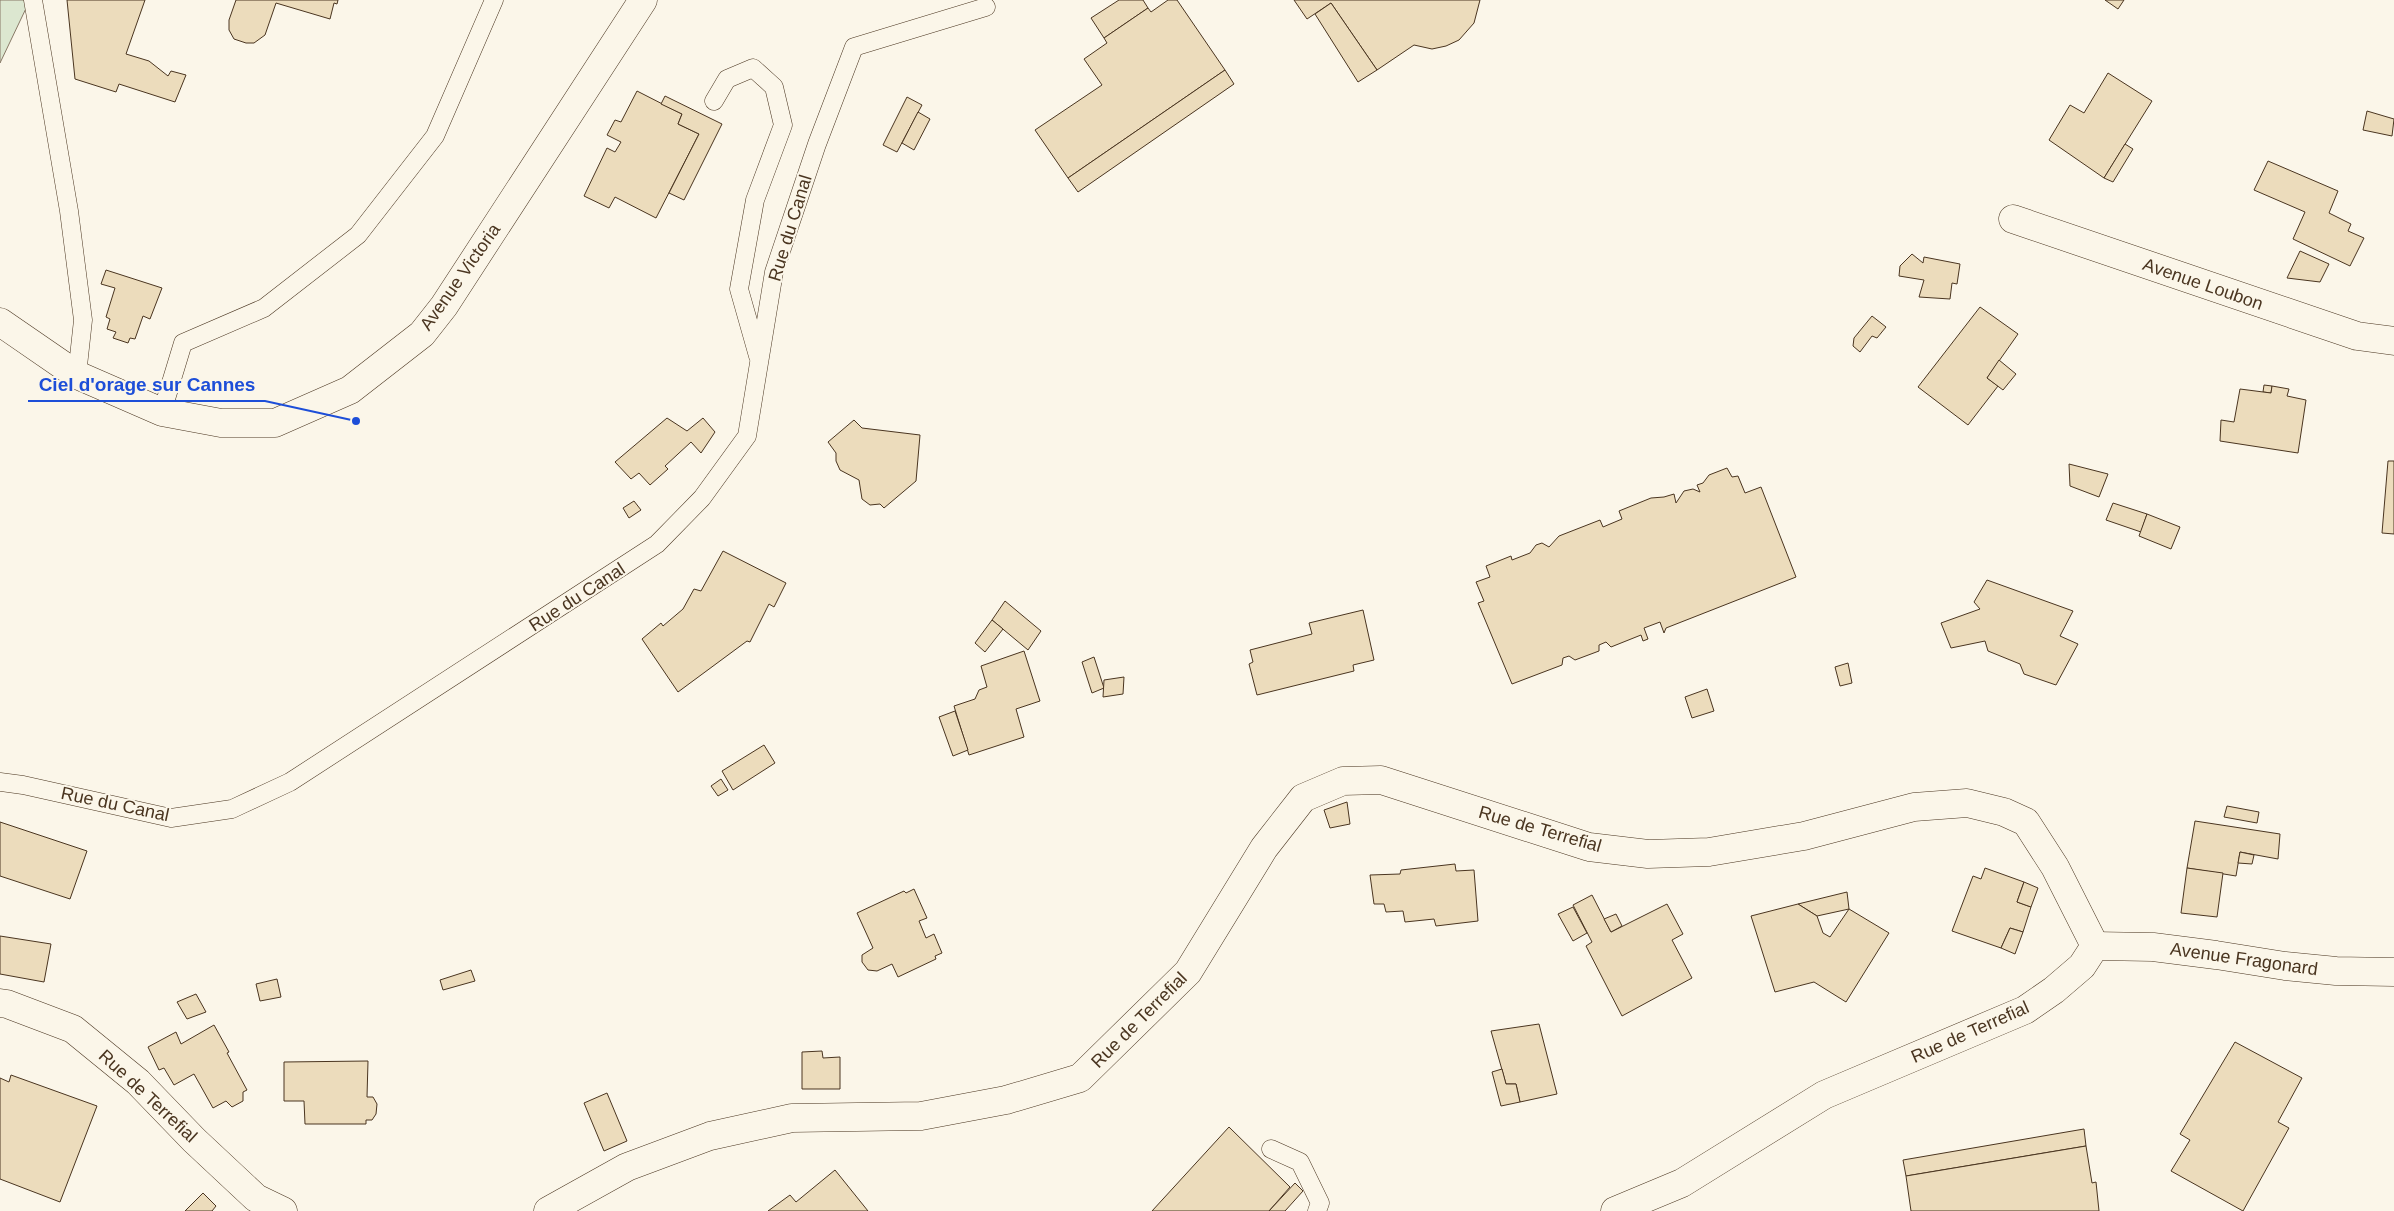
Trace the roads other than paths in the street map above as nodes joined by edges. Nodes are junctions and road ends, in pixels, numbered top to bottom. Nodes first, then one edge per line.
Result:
1 (34, 0) edge
2 (494, 0) edge
3 (643, 0) edge
4 (986, 7) dead end
5 (714, 101) dead end
6 (2014, 219) dead end
7 (0, 322) edge
8 (2394, 341) edge
9 (759, 362) junction
10 (78, 375) junction
11 (162, 412) junction
12 (0, 782) edge
13 (2095, 946) junction
14 (2394, 972) edge
15 (0, 1003) edge
16 (1271, 1149) dead end
17 (283, 1211) edge
18 (548, 1211) edge
19 (1318, 1211) edge
20 (1615, 1211) edge

1 - 10 lane
2 - 11 lane
3 - 11 street, Avenue Victoria
4 - 9 lane, Rue du Canal
5 - 9 lane
6 - 8 street, Avenue Loubon
7 - 10 street, Avenue Victoria
9 - 12 lane, Rue du Canal
10 - 11 street, Avenue Victoria
13 - 14 street, Avenue Fragonard
13 - 18 street, Rue de Terrefial
13 - 20 street, Rue de Terrefial
15 - 17 street, Rue de Terrefial
16 - 19 lane

